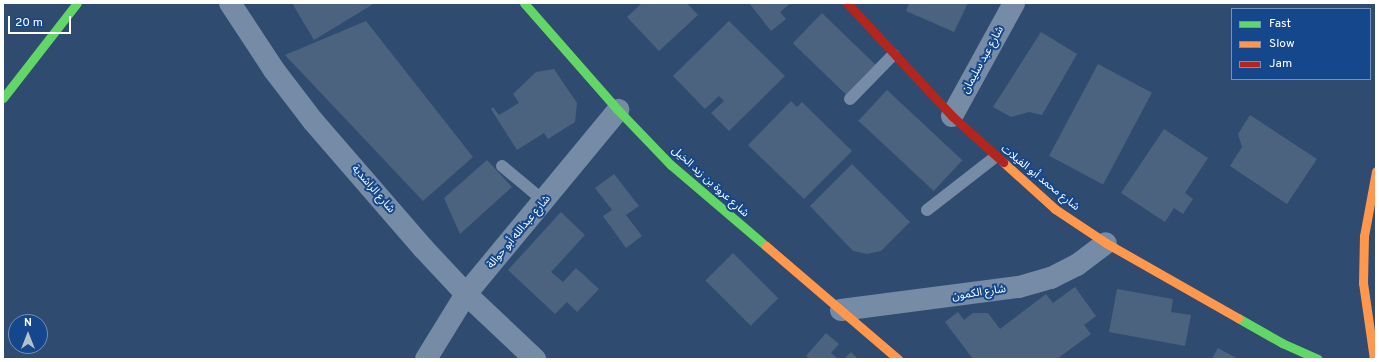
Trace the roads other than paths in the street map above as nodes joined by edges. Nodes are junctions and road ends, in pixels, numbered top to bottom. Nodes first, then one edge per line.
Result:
1 (77, 3) edge
2 (230, 3) edge
3 (524, 3) edge
4 (847, 3) edge
5 (1014, 3) edge
6 (892, 55) junction
7 (3, 98) edge
8 (850, 99) dead end
9 (618, 110) junction
10 (952, 116) junction
11 (995, 157) junction
12 (502, 166) dead end
13 (1376, 171) edge
14 (545, 202) junction
15 (927, 210) dead end
16 (1106, 243) junction
17 (466, 294) junction
18 (1375, 301) dead end
19 (841, 310) junction
20 (1370, 330) junction
21 (426, 359) edge
22 (536, 359) edge
23 (898, 359) edge
24 (1318, 359) edge
25 (1374, 359) edge

1 - 7 street
2 - 17 street, شارع الراشدية
3 - 9 street, شارع عروة بن زيد الخيل
4 - 6 street, شارع محمد أبو الفيلات
5 - 10 street, شارع عبد سليمان
6 - 8 lane
6 - 10 street, شارع محمد أبو الفيلات
9 - 14 street, شارع عبدالله أبو حوالة
9 - 19 street, شارع عروة بن زيد الخيل
10 - 11 street, شارع محمد أبو الفيلات
11 - 15 lane
11 - 16 street, شارع محمد أبو الفيلات
12 - 14 lane
13 - 20 street
14 - 17 street, شارع عبدالله أبو حوالة
16 - 19 street, شارع الكمون
16 - 24 street, شارع محمد أبو الفيلات
17 - 21 street, شارع عبدالله أبو حوالة
17 - 22 street, شارع الراشدية
18 - 20 street
19 - 23 street, شارع عروة بن زيد الخيل
20 - 25 street

